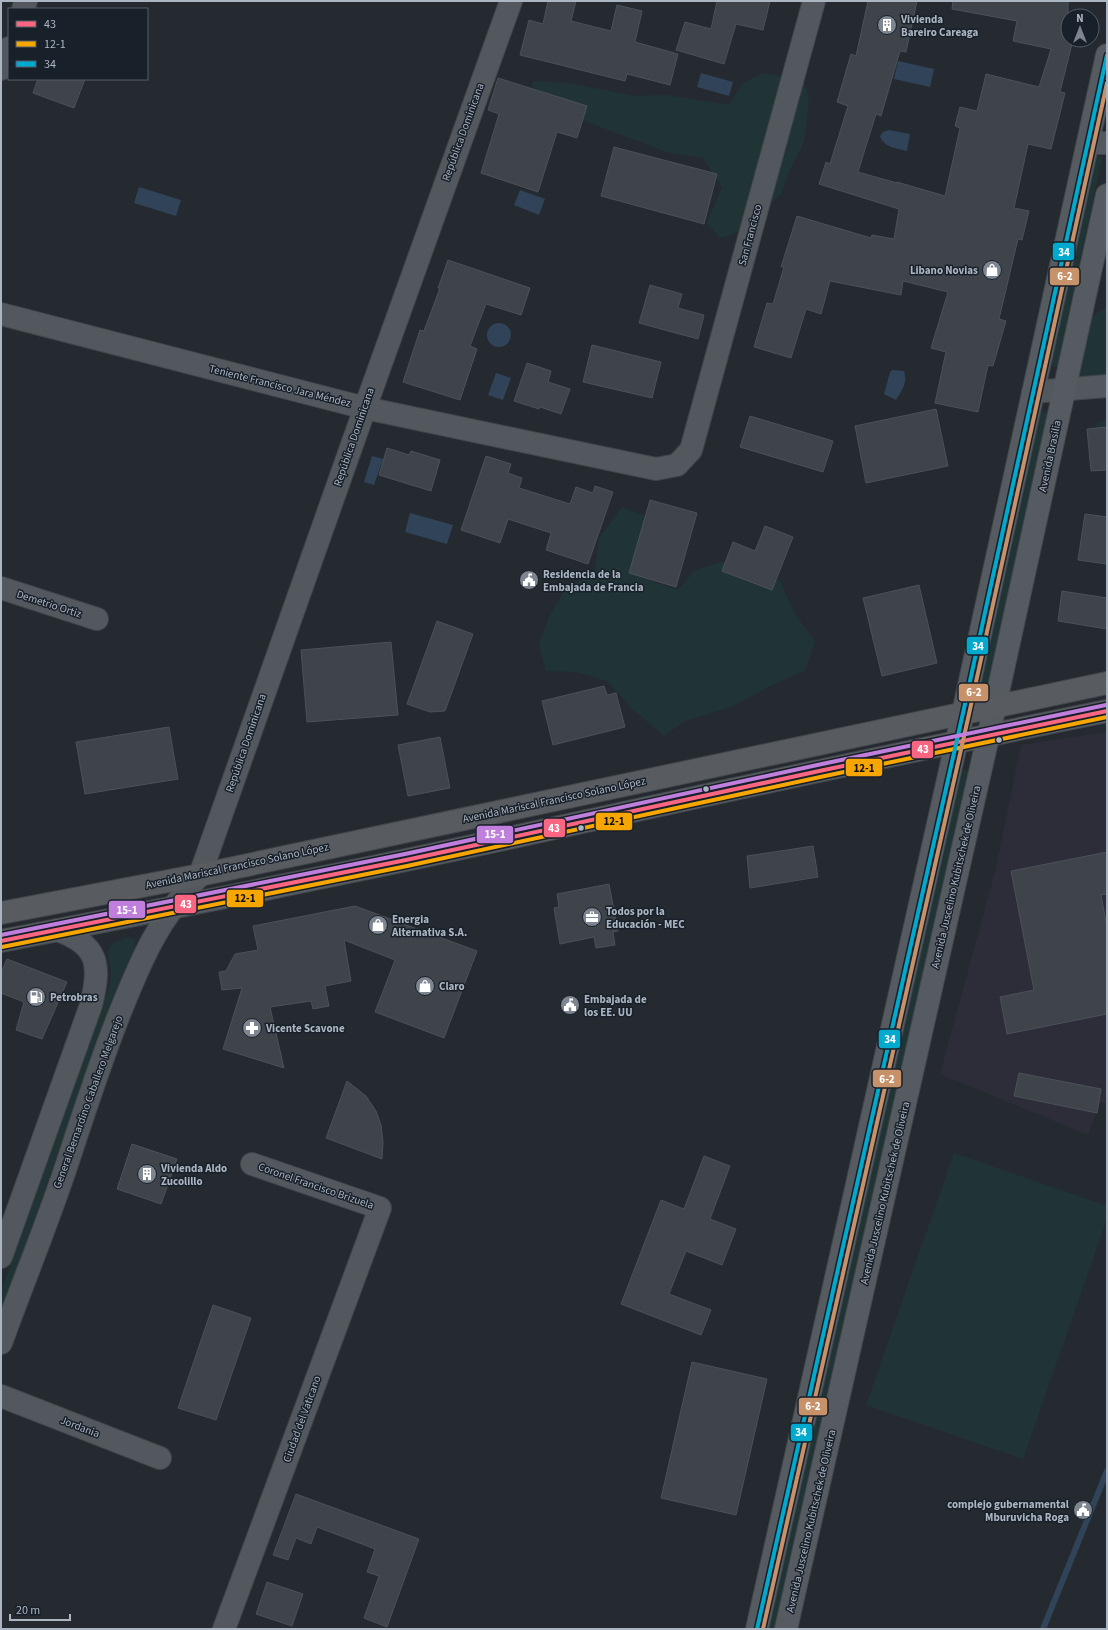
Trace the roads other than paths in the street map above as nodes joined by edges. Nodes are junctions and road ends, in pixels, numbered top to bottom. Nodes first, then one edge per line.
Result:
1 (511, 1) edge
2 (814, 1) edge
3 (8, 51) edge
4 (1107, 55) edge
5 (1, 69) edge
6 (1098, 143) edge
7 (1107, 195) edge
8 (1, 314) edge
9 (1107, 386) edge
10 (1064, 390) junction
11 (1033, 392) junction
12 (365, 408) junction
13 (677, 464) joint
14 (1, 588) edge
15 (97, 620) dead end
16 (1107, 683) edge
17 (1107, 711) edge
18 (992, 719) junction
19 (960, 726) junction
20 (200, 875) junction
21 (171, 908) junction
22 (1, 913) edge
23 (57, 930) junction
24 (1, 941) edge
25 (880, 1081) junction
26 (908, 1088) junction
27 (38, 1153) junction
28 (68, 1162) junction
29 (252, 1164) dead end
30 (380, 1208) joint
31 (1, 1257) edge
32 (1, 1343) edge
33 (1, 1396) edge
34 (160, 1458) dead end
35 (224, 1629) edge
36 (756, 1629) edge
37 (786, 1629) edge

1 - 12 street, República Dominicana
2 - 13 street, San Francisco
3 - 5 street
4 - 6 main road
6 - 11 main road
7 - 10 main road, Avenida Brasilia
8 - 12 street, Teniente Francisco Jara Méndez
9 - 10 street
10 - 11 street
10 - 18 main road, Avenida Brasilia
11 - 19 main road
12 - 13 street, Teniente Francisco Jara Méndez
12 - 20 street, República Dominicana
14 - 15 street, Demetrio Ortiz
16 - 18 highway, Avenida Mariscal Francisco Solano López
17 - 18 highway, Avenida Mariscal Francisco Solano López
18 - 19 highway, Avenida Mariscal Francisco Solano López
18 - 19 highway, Avenida Mariscal Francisco Solano López
18 - 26 main road, Avenida Juscelino Kubitschek de Oliveira
19 - 20 highway, Avenida Mariscal Francisco Solano López
19 - 21 highway, Avenida Mariscal Francisco Solano López
19 - 25 main road
20 - 21 street, General Bernardino Caballero Melgarejo
20 - 22 highway, Avenida Mariscal Francisco Solano López
21 - 23 highway, Avenida Mariscal Francisco Solano López
21 - 28 street, General Bernardino Caballero Melgarejo
23 - 24 highway, Avenida Mariscal Francisco Solano López
23 - 27 street
25 - 26 main road
25 - 36 main road
26 - 37 main road, Avenida Juscelino Kubitschek de Oliveira
27 - 28 street
27 - 31 street
28 - 32 street, General Bernardino Caballero Melgarejo
29 - 30 street, Coronel Francisco Brizuela
30 - 35 street, Ciudad del Vaticano
33 - 34 street, Jordania

